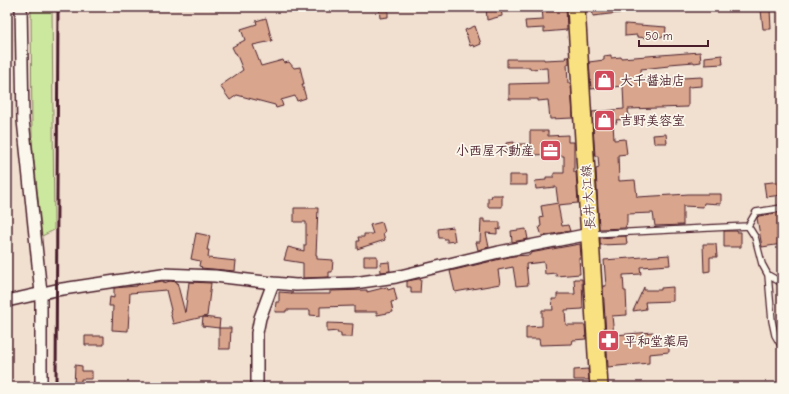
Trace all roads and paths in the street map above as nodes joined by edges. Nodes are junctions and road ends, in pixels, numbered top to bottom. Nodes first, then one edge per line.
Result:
1 (21, 7) edge
2 (576, 7) edge
3 (782, 208) edge
4 (748, 226) junction
5 (590, 234) junction
6 (768, 276) junction
7 (273, 283) junction
8 (782, 283) edge
9 (41, 293) junction
10 (7, 301) edge
11 (782, 347) edge
12 (40, 387) edge
13 (257, 387) edge
14 (599, 387) edge

1 - 9 street
2 - 5 main road, 長井大江線
3 - 4 lane
4 - 5 lane
4 - 6 lane
5 - 7 street
5 - 14 main road, 長井大江線
6 - 8 lane
6 - 11 lane
7 - 9 street
7 - 13 street
9 - 10 street
9 - 12 street

